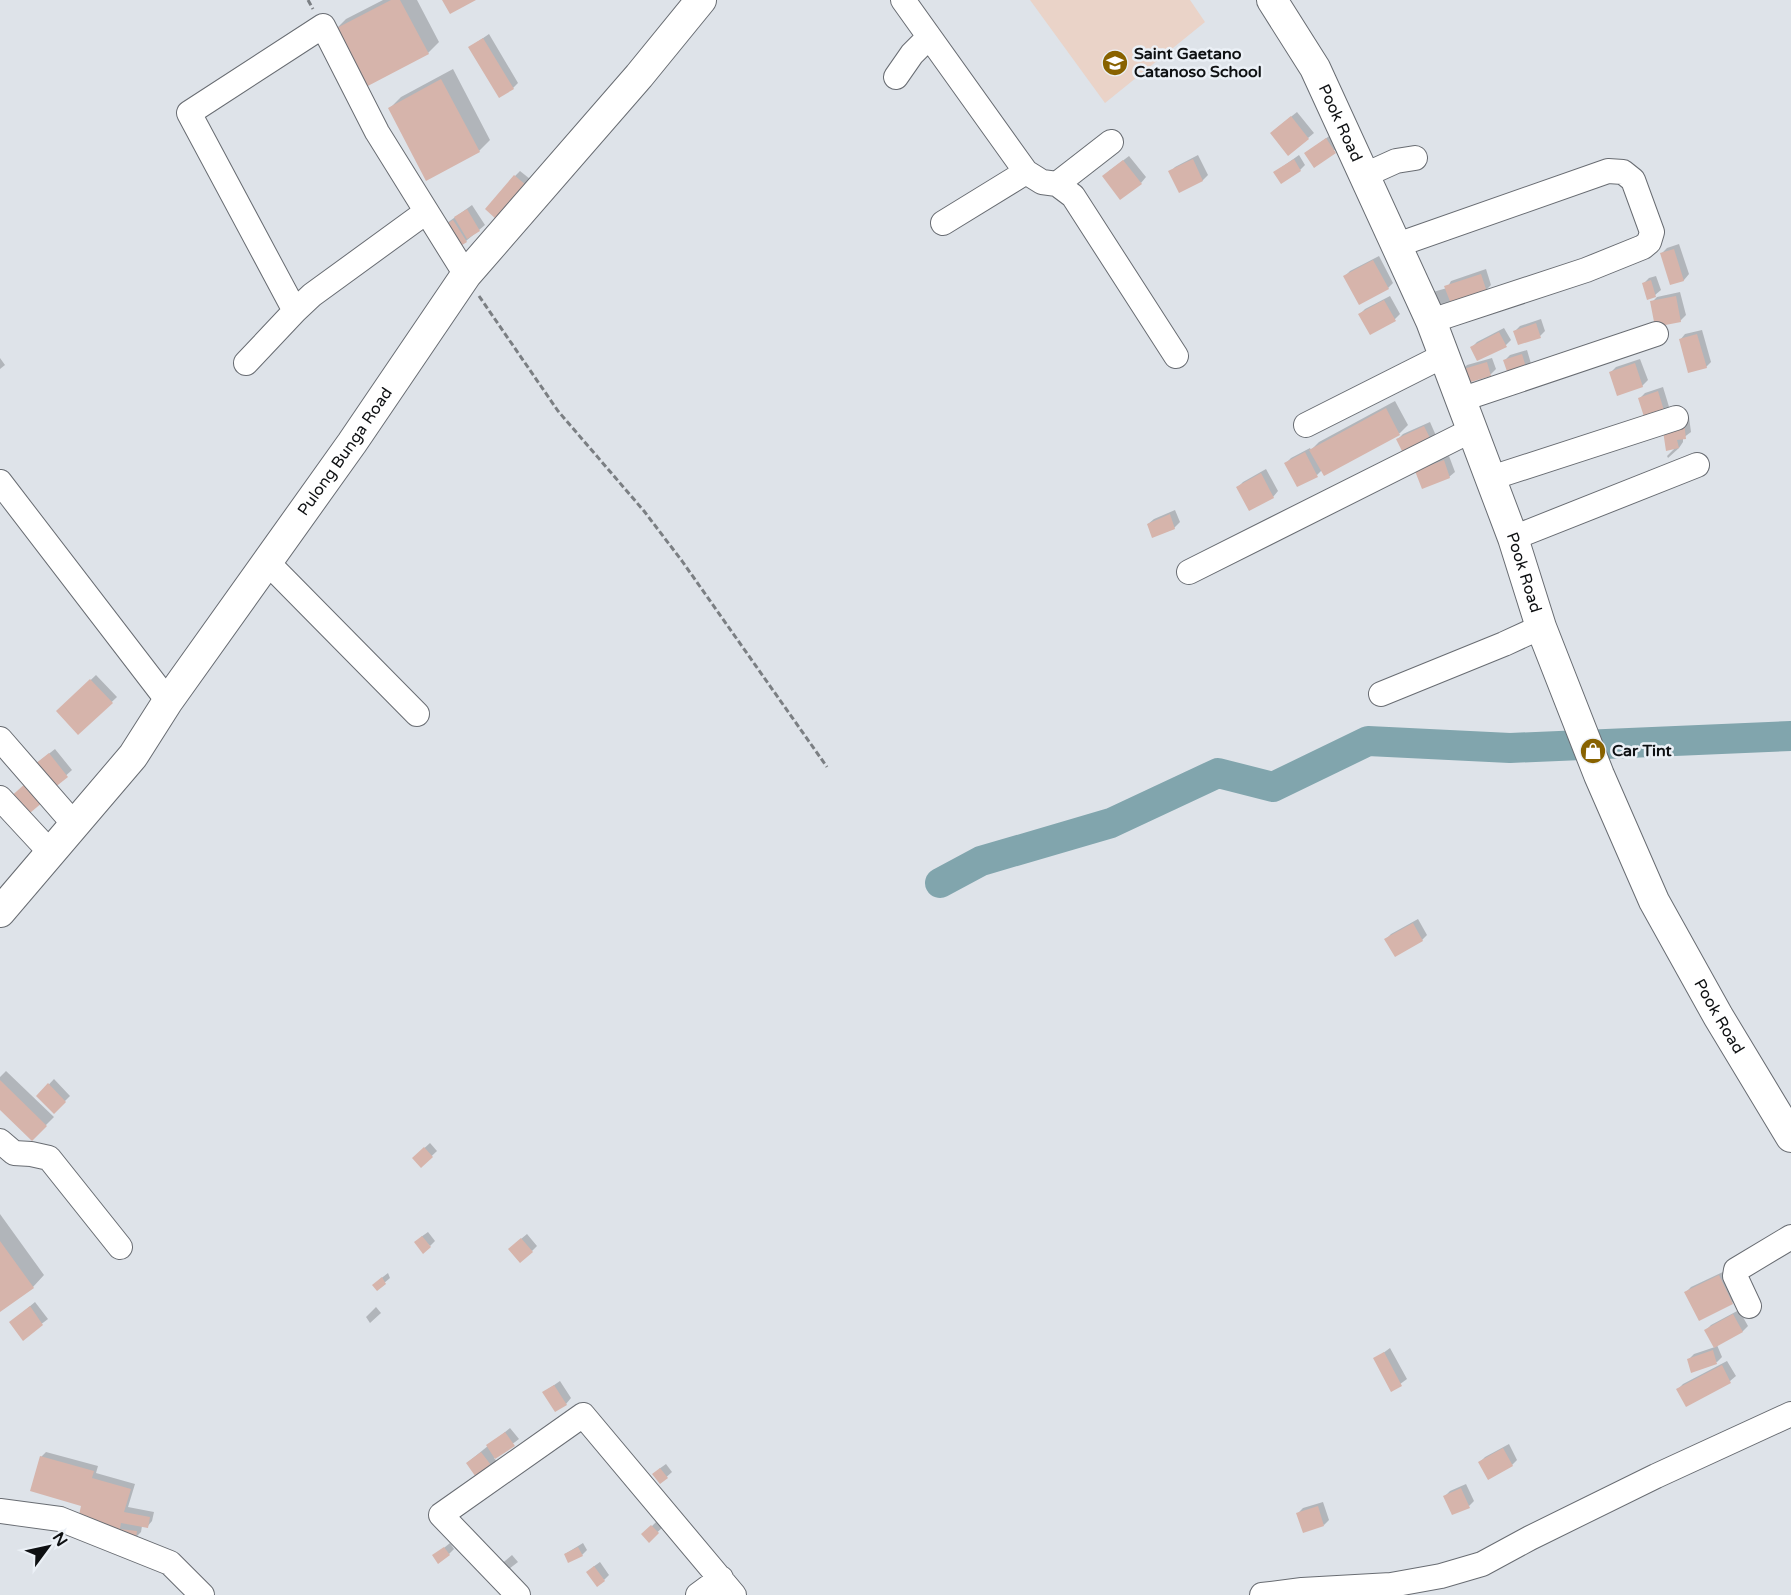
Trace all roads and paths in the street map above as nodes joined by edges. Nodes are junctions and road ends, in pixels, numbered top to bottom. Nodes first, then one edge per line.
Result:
1 (701, 0) edge
2 (1272, 0) edge
3 (910, 3) edge
4 (929, 37) junction
5 (896, 77) dead end
6 (1111, 142) dead end
7 (1415, 158) dead end
8 (1026, 172) junction
9 (1365, 175) junction
10 (1057, 184) junction
11 (426, 212) junction
12 (943, 223) dead end
13 (1397, 245) junction
14 (466, 275) junction
15 (295, 311) junction
16 (1431, 321) junction
17 (1656, 334) dead end
18 (1176, 356) dead end
19 (1443, 356) junction
20 (246, 363) dead end
21 (1460, 400) junction
22 (1676, 418) dead end
23 (1306, 425) dead end
24 (1472, 430) junction
25 (1697, 465) dead end
26 (1491, 478) junction
27 (0, 482) edge
28 (1513, 538) junction
29 (267, 562) junction
30 (1189, 572) dead end
31 (1541, 627) junction
32 (1381, 694) dead end
33 (168, 701) junction
34 (417, 714) dead end
35 (0, 739) edge
36 (827, 767) dead end
37 (0, 798) edge
38 (74, 824) junction
39 (51, 853) junction
40 (0, 912) edge
41 (1791, 1137) edge
42 (0, 1141) edge
43 (1791, 1237) edge
44 (120, 1247) dead end
45 (1749, 1306) dead end
46 (1791, 1414) edge
47 (0, 1511) edge
48 (728, 1586) edge
49 (202, 1595) edge
50 (518, 1595) edge
51 (698, 1595) edge
52 (1262, 1595) edge

1 - 14 main road, Pulong Bunga Road
2 - 9 main road, Pook Road
3 - 4 street
4 - 5 street
4 - 8 street
6 - 10 street
7 - 9 street
8 - 10 street
8 - 12 street
9 - 13 main road, Pook Road
10 - 18 street
11 - 14 street
11 - 15 street
11 - 15 street
13 - 16 main road, Pook Road
13 - 16 street
14 - 29 main road, Pulong Bunga Road
14 - 36 path
15 - 20 street
16 - 19 main road, Pook Road
17 - 21 street
19 - 21 main road, Pook Road
19 - 23 street
21 - 24 main road, Pook Road
22 - 26 street
24 - 26 main road, Pook Road
24 - 30 street
25 - 28 street
26 - 28 main road, Pook Road
27 - 33 street
28 - 31 main road, Pook Road
29 - 33 main road, Pulong Bunga Road
29 - 34 street
31 - 32 street
31 - 41 main road, Pook Road
33 - 38 main road, Pulong Bunga Road
35 - 38 street
37 - 39 street
38 - 39 main road, Pulong Bunga Road
39 - 40 main road, Pulong Bunga Road
42 - 44 street
43 - 45 street
46 - 52 street
47 - 49 street
48 - 50 street
48 - 51 street

